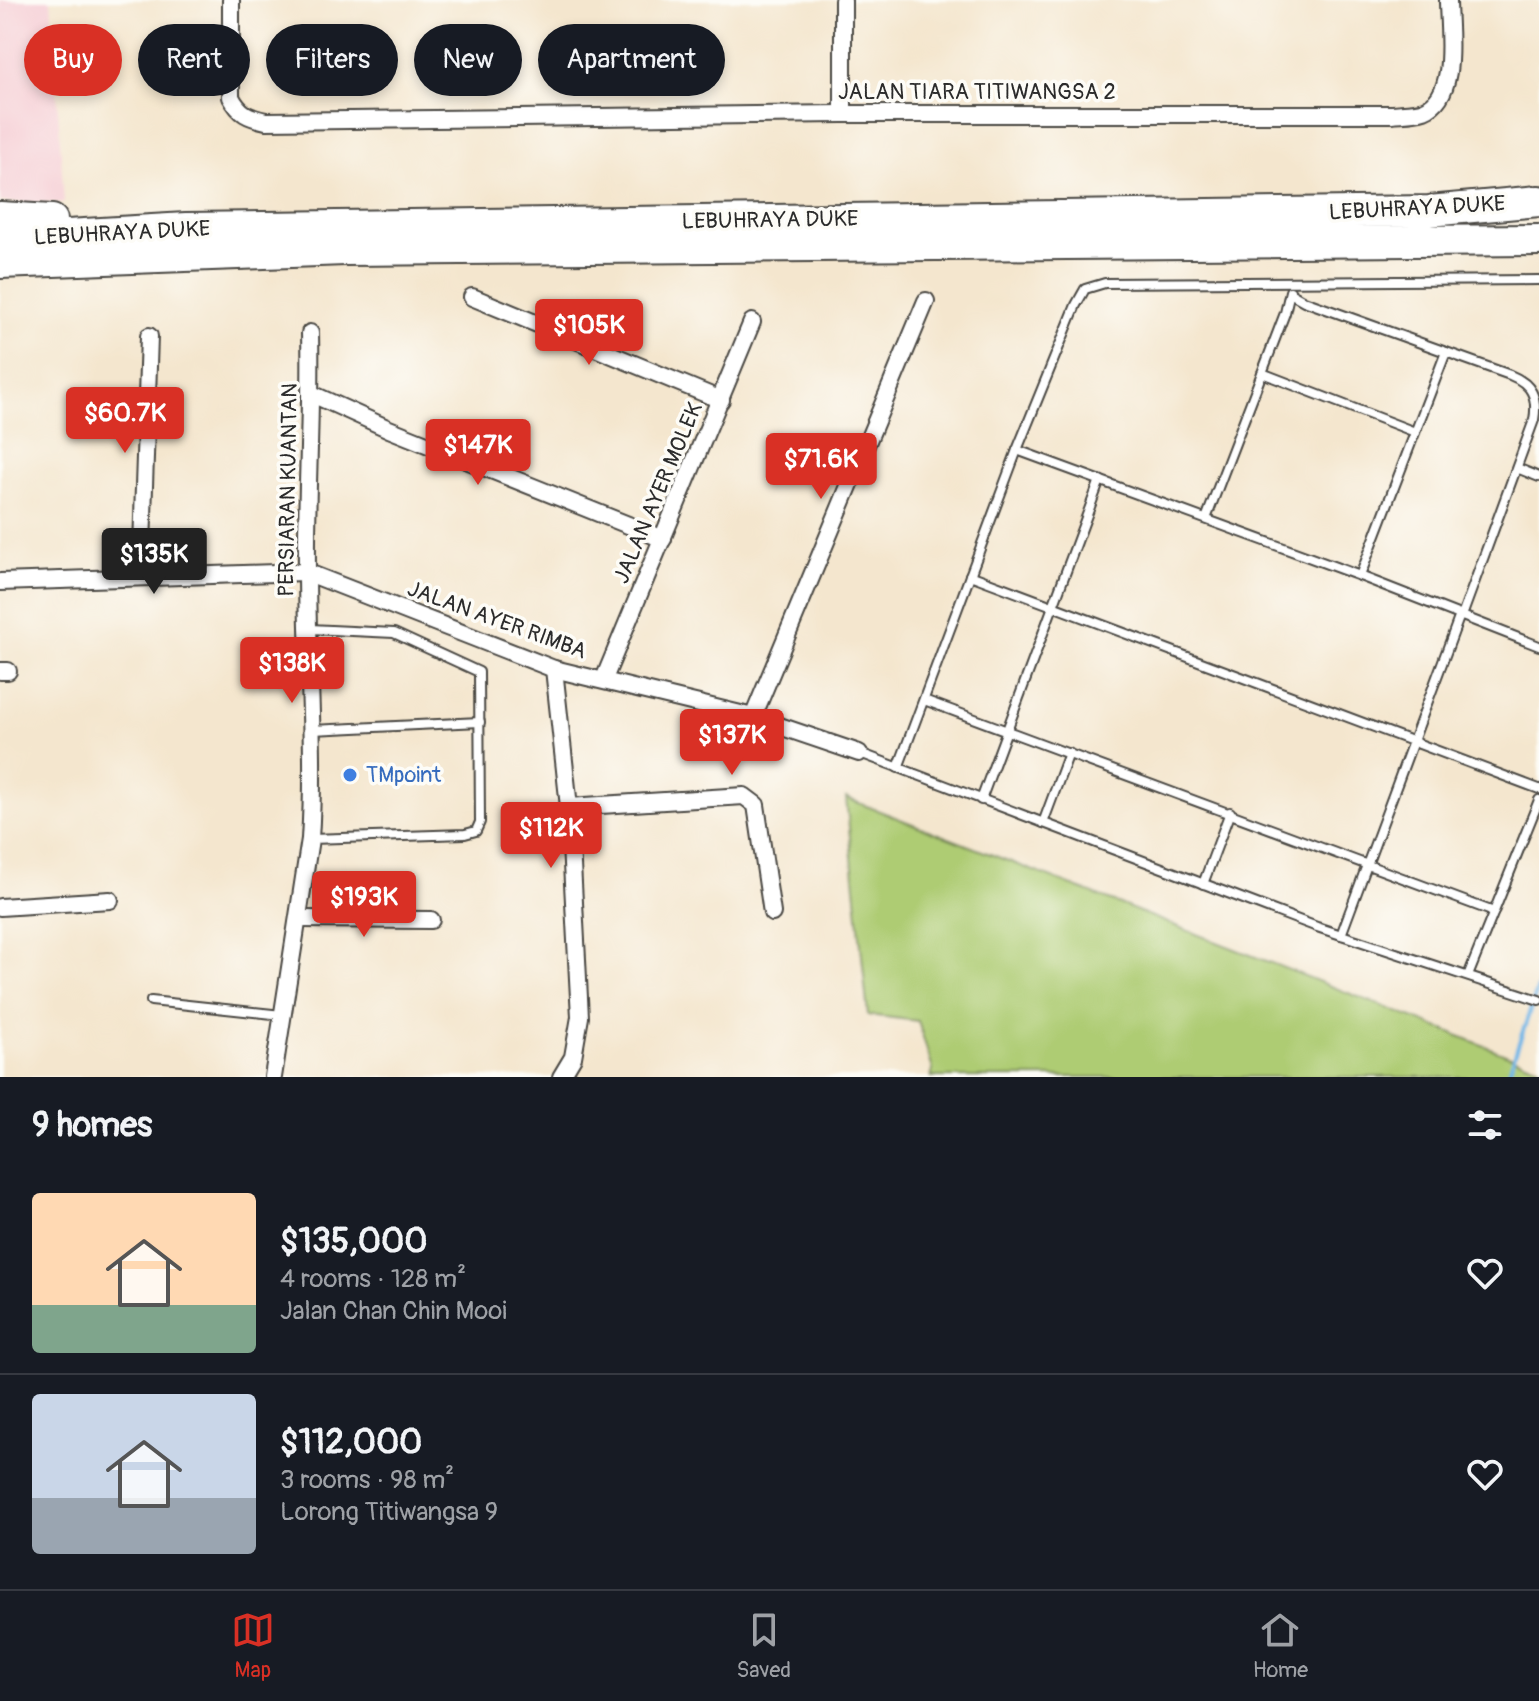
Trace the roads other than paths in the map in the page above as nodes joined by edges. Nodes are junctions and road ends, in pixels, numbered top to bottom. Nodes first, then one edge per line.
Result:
1 (231, 0) edge
2 (843, 0) edge
3 (1448, 0) edge
4 (843, 114) junction
5 (1525, 197) edge
6 (0, 217) edge
7 (0, 239) edge
8 (1539, 240) edge
9 (188, 242) junction
10 (0, 263) edge
11 (1539, 280) edge
12 (1289, 282) junction
13 (1290, 293) junction
14 (472, 297) dead end
15 (926, 301) dead end
16 (752, 322) dead end
17 (310, 333) dead end
18 (149, 336) dead end
19 (1446, 352) junction
20 (1262, 373) junction
21 (312, 394) junction
22 (721, 400) junction
23 (1415, 432) junction
24 (1017, 450) junction
25 (1517, 468) junction
26 (1539, 477) edge
27 (1100, 480) junction
28 (1206, 519) junction
29 (663, 539) junction
30 (306, 572) junction
31 (970, 575) junction
32 (1360, 576) junction
33 (141, 577) junction
34 (0, 582) edge
35 (1053, 606) junction
36 (1461, 615) junction
37 (310, 629) junction
38 (1539, 646) edge
39 (554, 669) junction
40 (604, 679) junction
41 (924, 700) junction
42 (753, 717) junction
43 (480, 722) junction
44 (312, 730) junction
45 (1007, 730) junction
46 (1413, 741) junction
47 (859, 753) joint
48 (1069, 753) junction
49 (898, 768) junction
50 (1539, 789) edge
51 (981, 800) junction
52 (1539, 800) edge
53 (569, 807) junction
54 (1230, 812) junction
55 (1043, 823) junction
56 (310, 839) junction
57 (1367, 864) junction
58 (1203, 884) junction
59 (110, 900) dead end
60 (0, 907) edge
61 (1494, 912) junction
62 (772, 913) dead end
63 (298, 919) junction
64 (431, 920) dead end
65 (1341, 935) junction
66 (1468, 976) junction
67 (1539, 1000) edge
68 (151, 1001) dead end
69 (283, 1015) junction
70 (273, 1077) edge
71 (561, 1077) edge

1 - 4 street, JALAN TIARA TITIWANGSA 2
2 - 4 street
3 - 4 street, JALAN TIARA TITIWANGSA 2
5 - 9 highway, LEBUHRAYA DUKE
6 - 9 highway
7 - 9 highway, LEBUHRAYA DUKE
8 - 9 highway, LEBUHRAYA DUKE
9 - 10 highway, LEBUHRAYA DUKE
11 - 12 lane
12 - 13 lane
12 - 24 lane
13 - 19 lane
13 - 20 lane
14 - 22 street
15 - 42 street
16 - 22 street, JALAN AYER MOLEK
17 - 21 street, PERSIARAN KUANTAN
18 - 33 street
19 - 23 lane
19 - 25 lane
20 - 23 lane
20 - 28 lane
21 - 29 street
21 - 30 street, PERSIARAN KUANTAN
22 - 29 street, JALAN AYER MOLEK
23 - 32 lane
24 - 27 lane
24 - 31 lane
25 - 26 lane
25 - 36 lane
27 - 28 lane
27 - 35 lane
28 - 32 lane
29 - 40 street, JALAN AYER MOLEK
30 - 33 street
30 - 37 street, PERSIARAN KUANTAN
30 - 39 street, JALAN AYER RIMBA
31 - 35 lane
31 - 41 lane
32 - 36 lane
33 - 34 street
35 - 45 lane
35 - 46 lane
36 - 38 lane
36 - 46 lane
37 - 43 lane
37 - 44 street, PERSIARAN KUANTAN
39 - 40 street, JALAN AYER RIMBA
39 - 53 street
40 - 42 street, JALAN AYER RIMBA
41 - 45 lane
41 - 49 lane
42 - 47 street, JALAN AYER RIMBA
43 - 44 lane
43 - 56 lane
44 - 56 street, PERSIARAN KUANTAN
45 - 48 lane
45 - 51 lane
46 - 50 lane
46 - 57 lane
47 - 49 lane
48 - 54 lane
48 - 55 lane
49 - 51 lane
51 - 55 lane
52 - 61 lane
53 - 62 street
53 - 71 street
54 - 57 lane
54 - 58 lane
55 - 58 lane
56 - 63 street, PERSIARAN KUANTAN
57 - 61 lane
57 - 65 lane
58 - 65 lane
59 - 60 street
61 - 66 lane
63 - 64 street
63 - 69 street, PERSIARAN KUANTAN
65 - 66 lane
66 - 67 lane
68 - 69 lane
69 - 70 street, PERSIARAN KUANTAN

